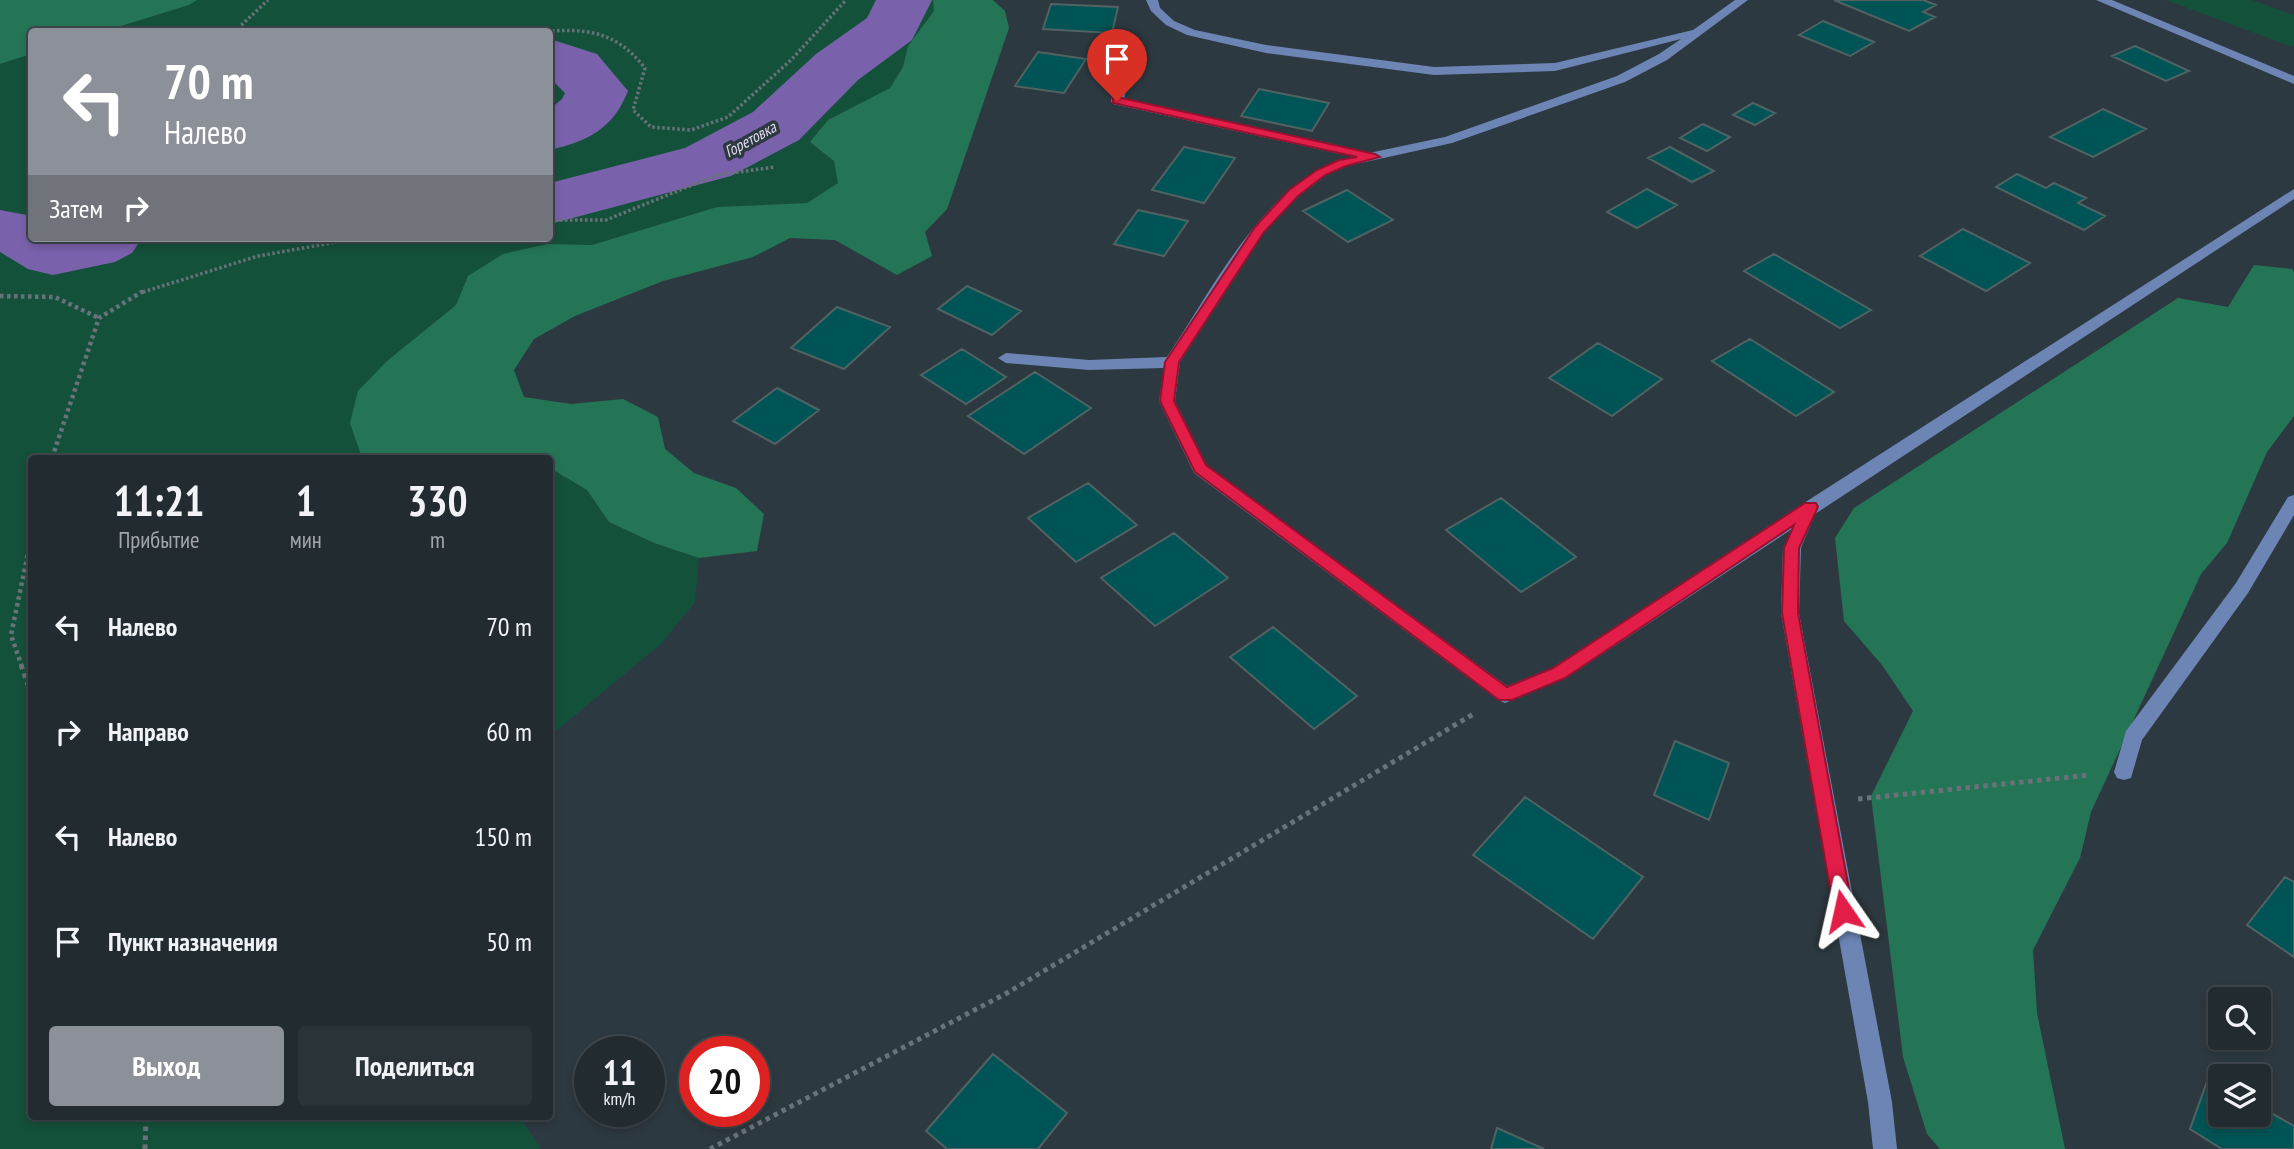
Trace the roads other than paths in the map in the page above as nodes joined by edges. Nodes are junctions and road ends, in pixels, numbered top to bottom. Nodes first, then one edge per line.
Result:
1 (1152, 0) edge
2 (1742, 0) edge
3 (2102, 0) edge
4 (1697, 32) junction
5 (1127, 58) dead end
6 (2294, 80) edge
7 (1375, 157) junction
8 (2294, 193) edge
9 (1006, 358) dead end
10 (1172, 362) junction
11 (2294, 500) edge
12 (1810, 507) junction
13 (2124, 772) road end
14 (1885, 1149) edge

1 - 4 street
2 - 4 street
3 - 6 street
4 - 7 street
5 - 7 street
7 - 10 street
8 - 12 street
9 - 10 street
10 - 12 street
11 - 13 street
12 - 14 street

